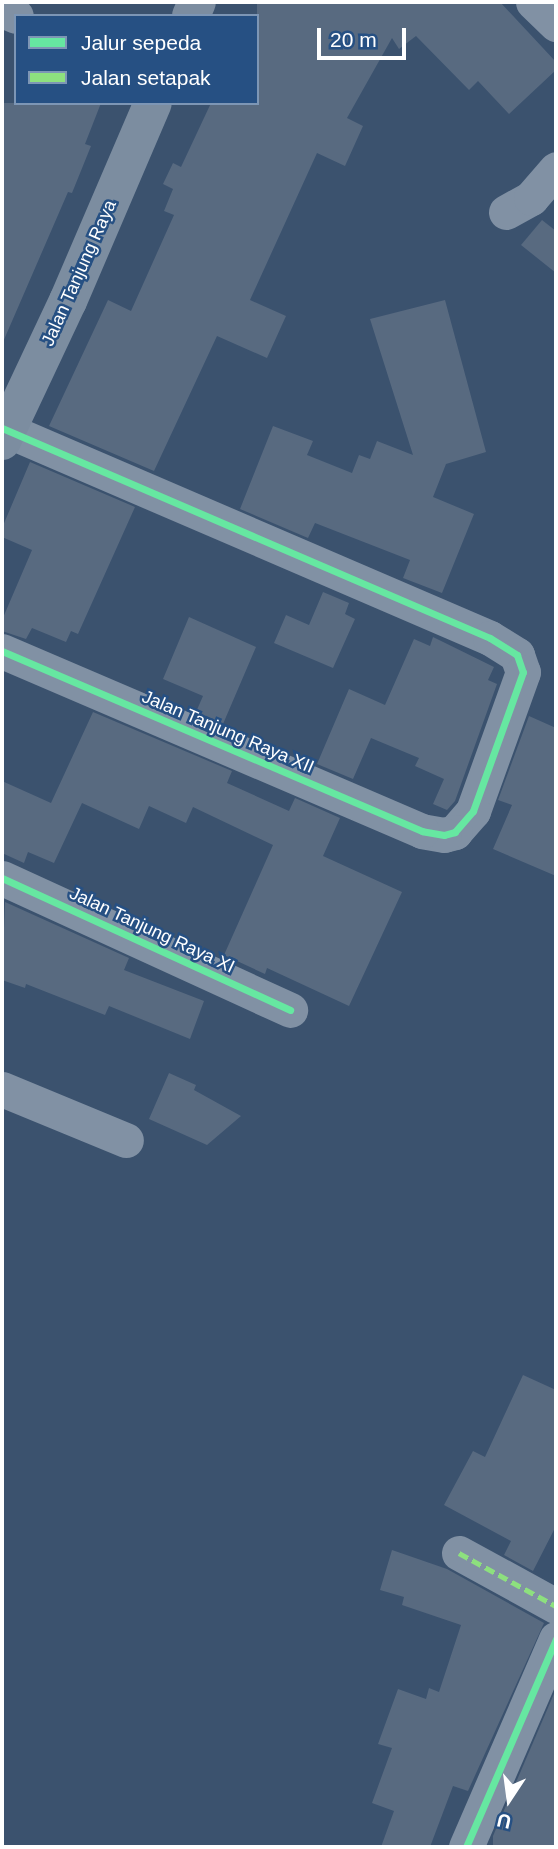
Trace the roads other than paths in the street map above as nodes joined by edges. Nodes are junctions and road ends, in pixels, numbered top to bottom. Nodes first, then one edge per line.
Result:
1 (533, 2) edge
2 (556, 24) edge
3 (152, 105) edge
4 (556, 169) edge
5 (506, 212) dead end
6 (3, 433) edge
7 (2, 651) edge
8 (2, 878) edge
9 (289, 1010) dead end
10 (2, 1089) edge
11 (126, 1140) dead end
12 (459, 1553) dead end
13 (556, 1605) edge
14 (556, 1639) edge
15 (466, 1847) edge

1 - 2 street
3 - 6 main road, Jalan Tanjung Raya
4 - 5 street
6 - 7 street, Jalan Tanjung Raya XII
8 - 9 street, Jalan Tanjung Raya XI
10 - 11 street
12 - 13 street
14 - 15 street

